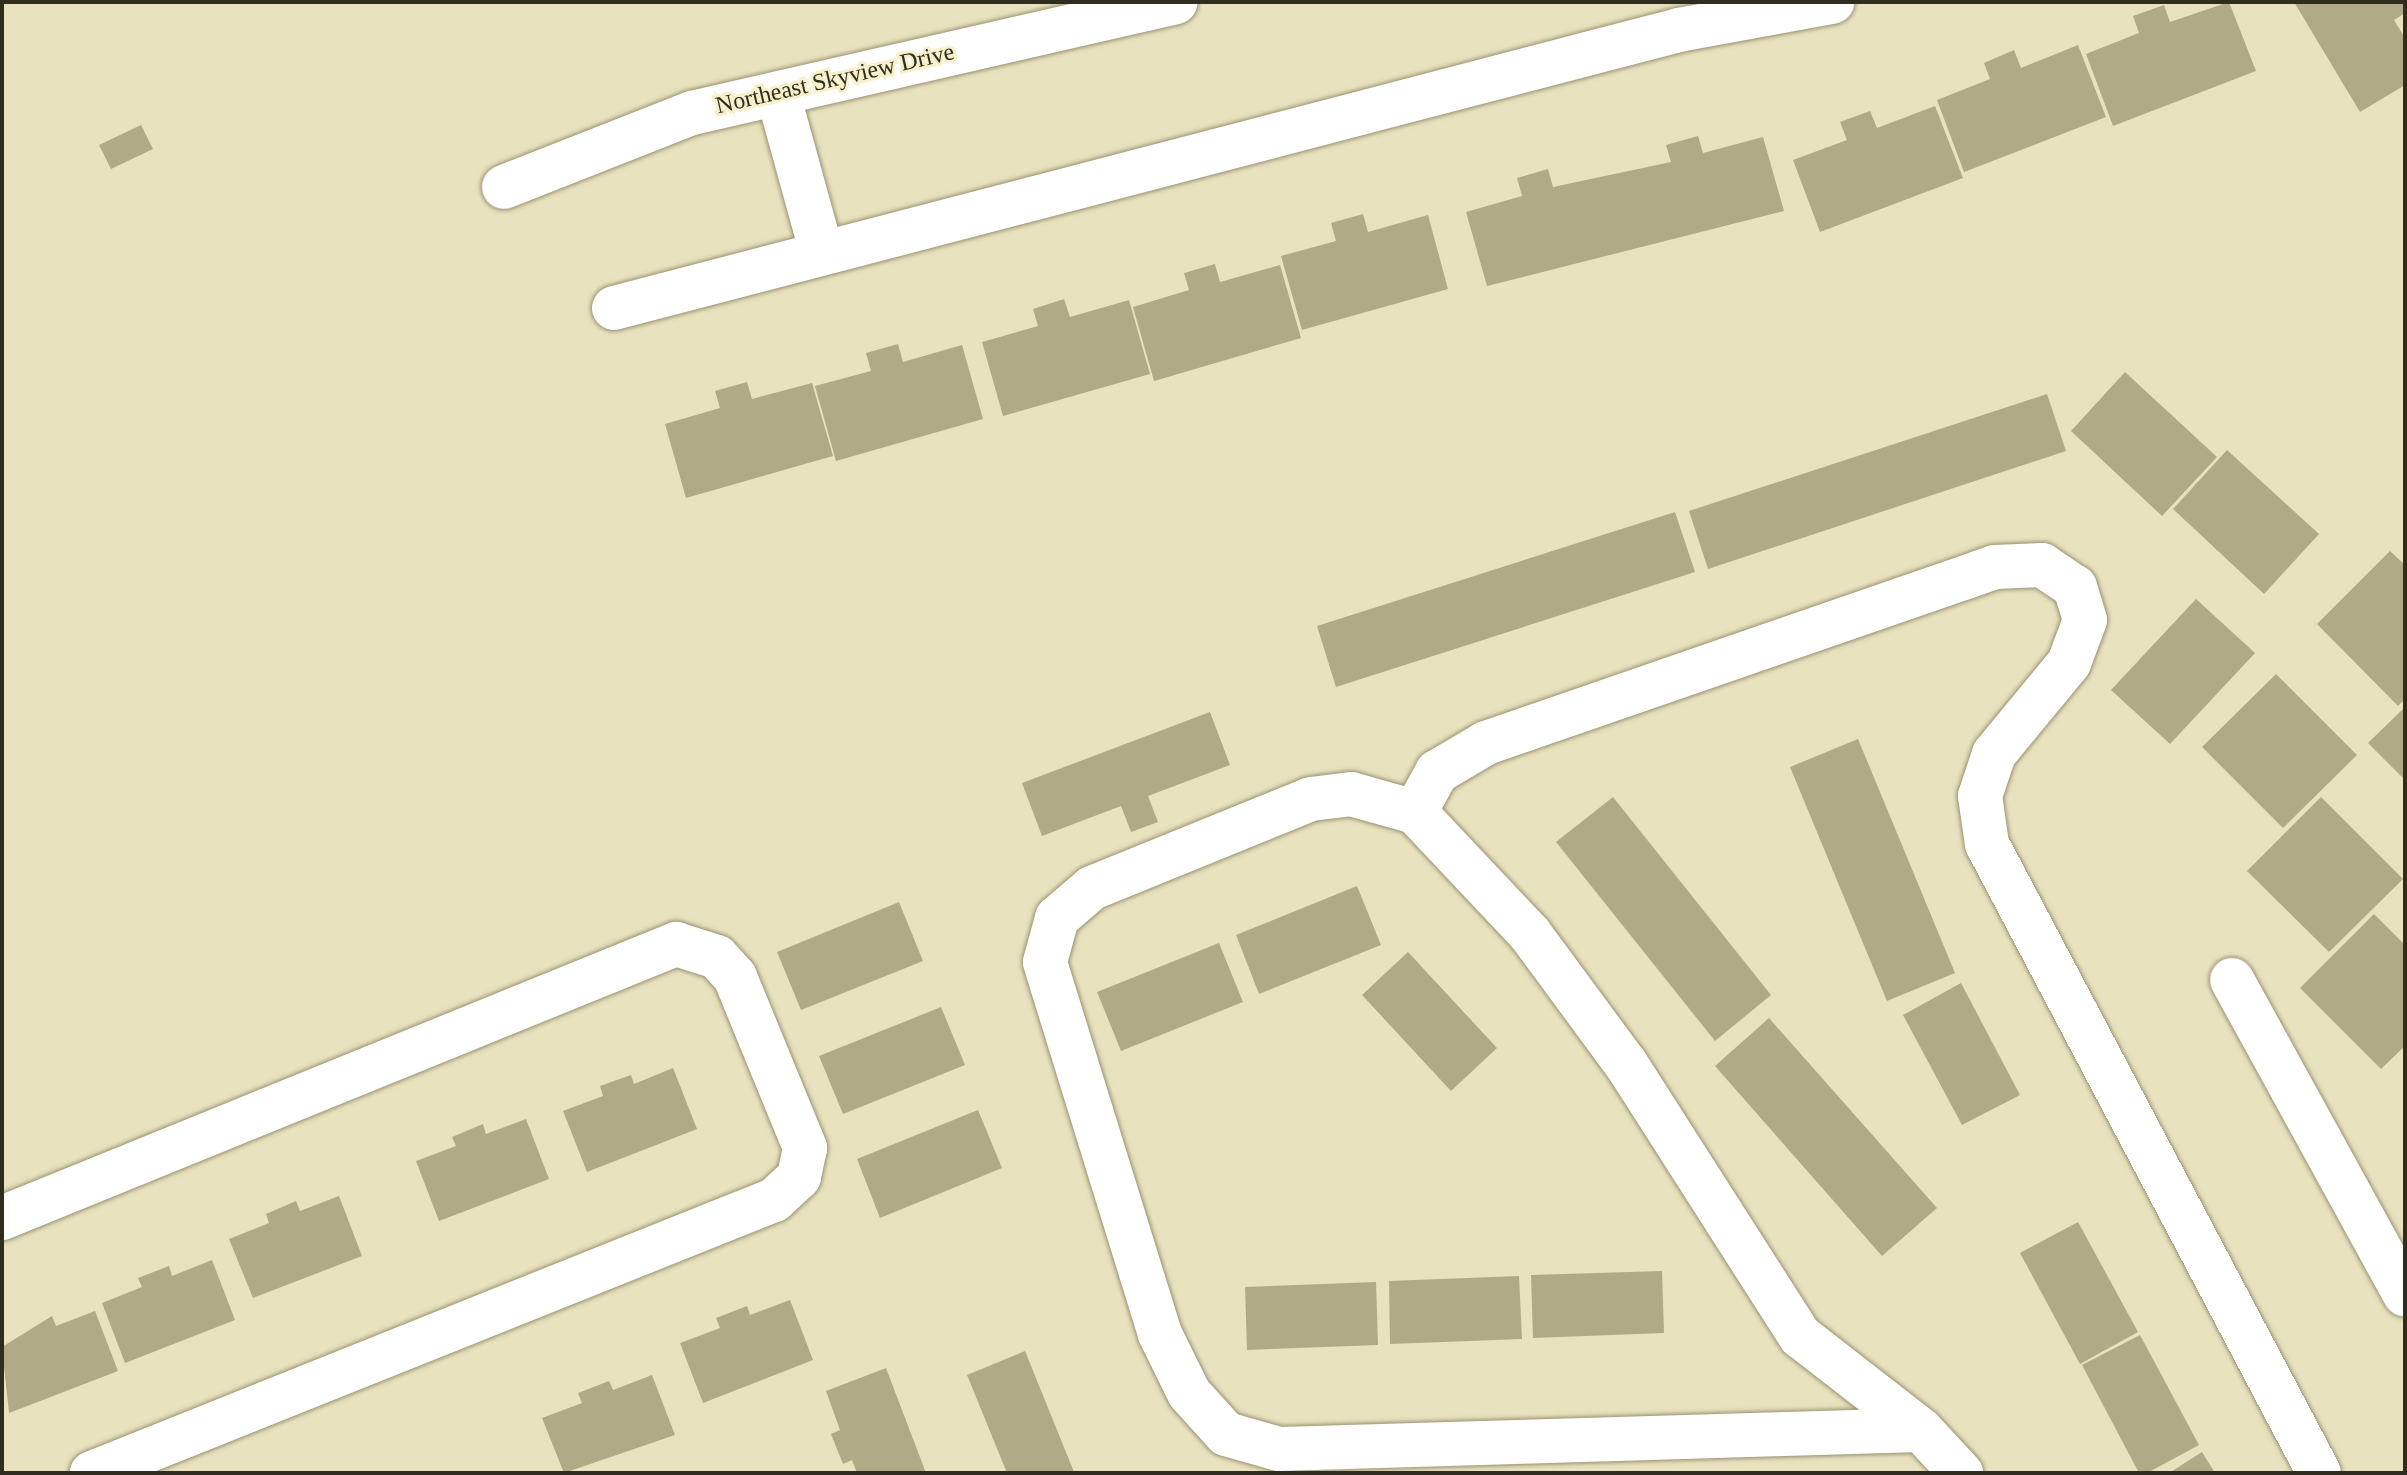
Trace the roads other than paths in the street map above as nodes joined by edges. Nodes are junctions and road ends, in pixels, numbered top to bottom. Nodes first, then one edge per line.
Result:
1 (1175, 2) edge
2 (1832, 2) edge
3 (778, 94) junction
4 (504, 187) dead end
5 (821, 250) junction
6 (614, 308) dead end
7 (1415, 812) junction
8 (2232, 980) dead end
9 (2, 1218) edge
10 (2405, 1295) edge
11 (1921, 1430) junction
12 (92, 1473) edge
13 (1961, 1473) edge
14 (2319, 1473) edge

1 - 3 street, Northeast Skyview Drive
2 - 5 street
3 - 4 street, Northeast Skyview Drive
3 - 5 street
5 - 6 street
7 - 11 street
7 - 11 street
7 - 14 street
8 - 10 street
9 - 12 street
11 - 13 street

